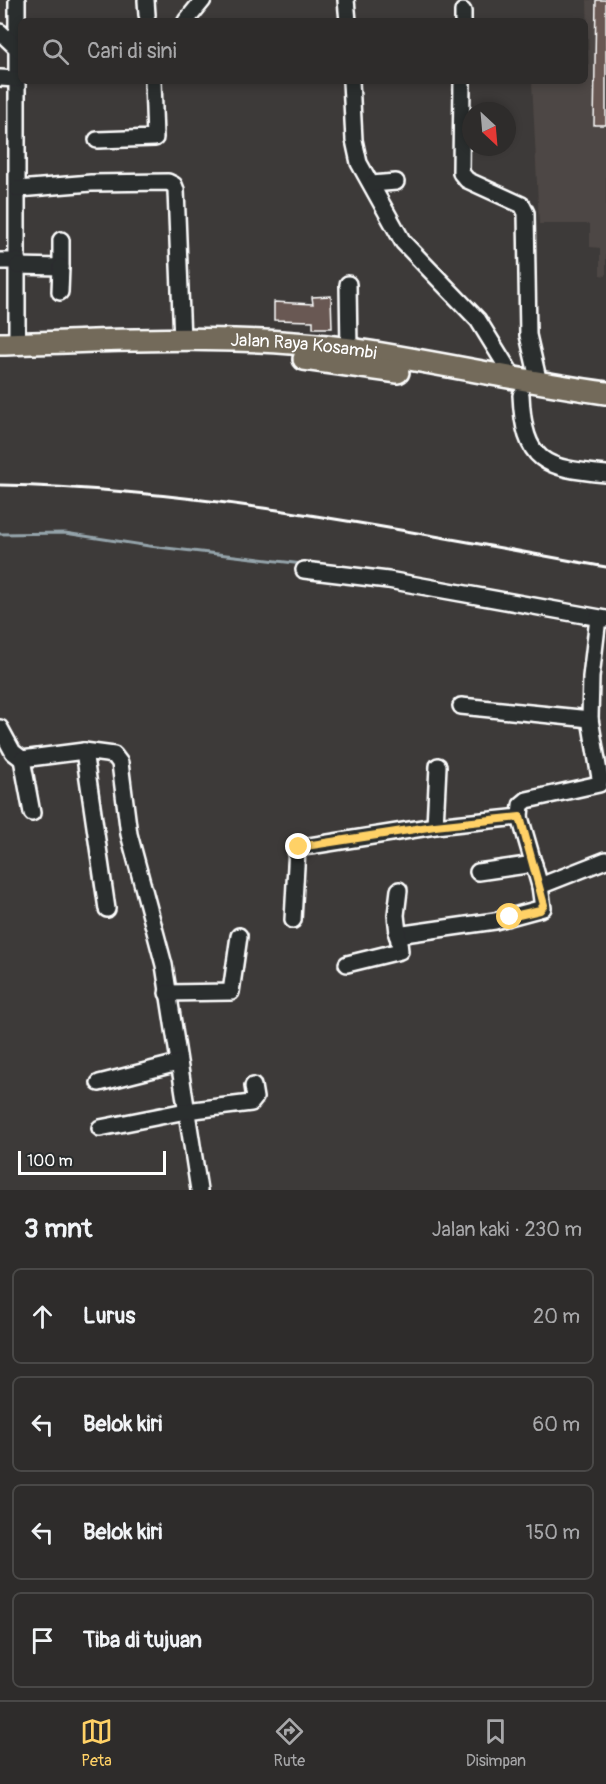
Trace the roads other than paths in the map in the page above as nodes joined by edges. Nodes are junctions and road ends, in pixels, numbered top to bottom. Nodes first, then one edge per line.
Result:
1 (16, 0) edge
2 (203, 0) edge
3 (346, 0) edge
4 (188, 18) edge
5 (348, 18) edge
6 (0, 32) edge
7 (18, 34) edge
8 (18, 50) edge
9 (18, 65) edge
10 (0, 78) edge
11 (17, 79) junction
12 (153, 84) edge
13 (351, 84) edge
14 (462, 84) edge
15 (97, 140) dead end
16 (396, 182) dead end
17 (372, 184) junction
18 (18, 189) junction
19 (61, 240) dead end
20 (0, 261) edge
21 (18, 264) junction
22 (61, 267) junction
23 (348, 284) dead end
24 (60, 292) dead end
25 (182, 340) junction
26 (8, 344) edge
27 (349, 349) junction
28 (0, 358) edge
29 (539, 383) junction
30 (518, 388) junction
31 (606, 393) edge
32 (606, 407) edge
33 (606, 474) edge
34 (304, 570) dead end
35 (602, 619) edge
36 (461, 706) dead end
37 (590, 719) junction
38 (0, 728) edge
39 (84, 751) junction
40 (22, 759) junction
41 (438, 766) dead end
42 (32, 813) dead end
43 (520, 817) junction
44 (435, 826) junction
45 (606, 860) edge
46 (534, 864) junction
47 (478, 872) dead end
48 (540, 886) junction
49 (399, 890) dead end
50 (107, 909) dead end
51 (293, 920) dead end
52 (397, 935) junction
53 (239, 936) dead end
54 (347, 964) dead end
55 (167, 993) junction
56 (178, 1063) junction
57 (99, 1083) dead end
58 (253, 1086) dead end
59 (186, 1111) junction
60 (100, 1128) dead end
61 (199, 1190) edge

1 - 7 street
2 - 4 street
3 - 5 street
6 - 8 street
9 - 11 street
10 - 11 street
11 - 18 street
12 - 15 street
13 - 17 street
14 - 29 street
16 - 17 street
17 - 30 street
18 - 21 street
18 - 25 street
19 - 22 street
20 - 21 street
21 - 22 street
21 - 26 street
22 - 24 street
23 - 27 street
25 - 26 highway, Jalan Raya Kosambi
25 - 27 highway, Jalan Raya Kosambi
27 - 30 highway, Jalan Raya Kosambi
28 - 30 highway, Jalan Raya Kosambi
29 - 30 highway, Jalan Raya Kosambi
29 - 31 highway, Jalan Raya Kosambi
30 - 32 highway, Jalan Raya Kosambi
30 - 33 street
34 - 35 street
35 - 37 street
36 - 37 street
37 - 43 street
38 - 40 street
39 - 40 street
39 - 50 street
39 - 55 street
40 - 42 street
41 - 44 street
43 - 44 street
43 - 46 street
44 - 51 street
45 - 48 street
46 - 47 street
46 - 48 street
48 - 52 street
49 - 52 street
52 - 54 street
53 - 55 street
55 - 56 street
56 - 57 street
56 - 59 street
58 - 59 street
59 - 60 street
59 - 61 street

